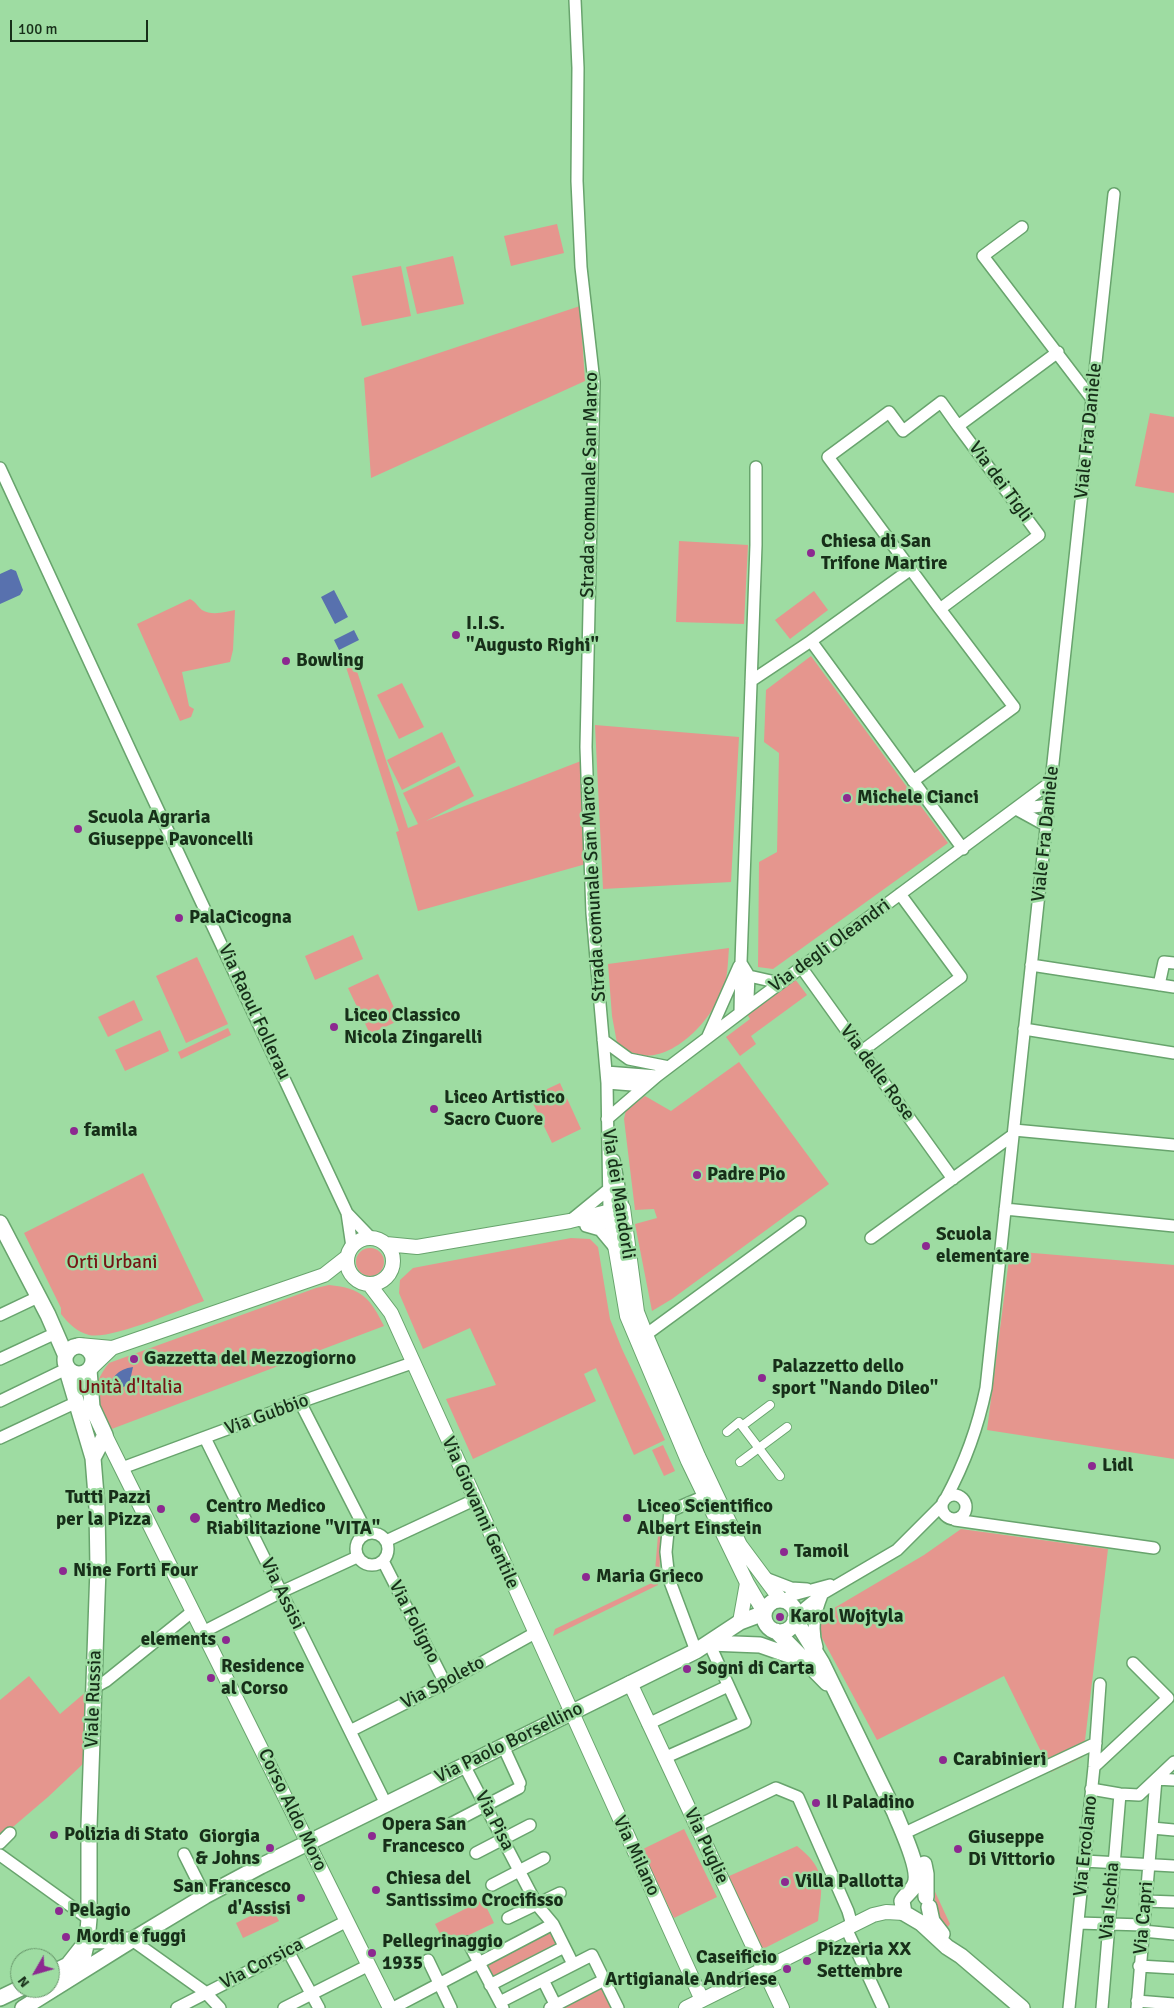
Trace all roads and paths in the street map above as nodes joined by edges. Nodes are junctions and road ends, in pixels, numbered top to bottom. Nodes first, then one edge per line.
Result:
1 (575, 0) edge
2 (1114, 194) dead end
3 (1022, 227) dead end
4 (1058, 352) junction
5 (1092, 398) junction
6 (958, 426) junction
7 (756, 467) dead end
8 (0, 468) edge
9 (910, 569) junction
10 (940, 609) junction
11 (811, 641) junction
12 (751, 682) junction
13 (913, 781) junction
14 (1051, 782) junction
15 (1049, 805) junction
16 (1016, 809) junction
17 (1047, 826) junction
18 (963, 849) junction
19 (900, 894) junction
20 (740, 962) junction
21 (1174, 963) edge
22 (1031, 965) junction
23 (801, 967) junction
24 (748, 976) junction
25 (780, 983) junction
26 (1159, 984) junction
27 (1174, 987) edge
28 (744, 1010) junction
29 (1024, 1028) junction
30 (707, 1038) junction
31 (603, 1040) junction
32 (862, 1051) junction
33 (1174, 1053) edge
34 (669, 1066) junction
35 (657, 1076) junction
36 (606, 1078) junction
37 (645, 1086) junction
38 (606, 1119) junction
39 (1013, 1137) junction
40 (1000, 1145) junction
41 (1174, 1145) edge
42 (1011, 1157) junction
43 (953, 1179) junction
44 (610, 1189) junction
45 (1005, 1209) junction
46 (347, 1213) junction
47 (617, 1215) junction
48 (570, 1221) junction
49 (800, 1222) dead end
50 (0, 1223) edge
51 (1174, 1226) edge
52 (371, 1238) junction
53 (871, 1238) dead end
54 (386, 1244) junction
55 (417, 1247) junction
56 (615, 1248) junction
57 (350, 1252) junction
58 (393, 1265) junction
59 (324, 1276) junction
60 (354, 1278) junction
61 (385, 1279) junction
62 (369, 1284) junction
63 (38, 1297) junction
64 (391, 1313) junction
65 (0, 1315) edge
66 (48, 1315) junction
67 (56, 1333) junction
68 (642, 1338) junction
69 (79, 1345) junction
70 (112, 1348) junction
71 (0, 1359) edge
72 (412, 1363) junction
73 (64, 1364) junction
74 (88, 1370) junction
75 (0, 1401) edge
76 (77, 1402) junction
77 (300, 1402) junction
78 (770, 1405) dead end
79 (742, 1426) junction
80 (787, 1428) dead end
81 (727, 1432) dead end
82 (106, 1435) junction
83 (0, 1438) edge
84 (205, 1438) junction
85 (759, 1448) junction
86 (93, 1458) junction
87 (740, 1462) dead end
88 (122, 1468) junction
89 (961, 1470) junction
90 (780, 1476) dead end
91 (705, 1496) junction
92 (474, 1500) junction
93 (944, 1501) junction
94 (965, 1501) junction
95 (952, 1519) junction
96 (987, 1524) junction
97 (922, 1527) junction
98 (367, 1533) junction
99 (386, 1541) junction
100 (1154, 1548) dead end
101 (357, 1557) junction
102 (383, 1560) junction
103 (765, 1578) junction
104 (747, 1582) junction
105 (281, 1592) junction
106 (818, 1592) junction
107 (782, 1600) junction
108 (193, 1611) junction
109 (764, 1612) junction
110 (795, 1618) junction
111 (740, 1622) junction
112 (775, 1631) junction
113 (203, 1632) junction
114 (535, 1633) junction
115 (709, 1643) junction
116 (696, 1651) junction
117 (804, 1660) junction
118 (822, 1663) junction
119 (1134, 1663) dead end
120 (445, 1683) junction
121 (630, 1683) junction
122 (1100, 1684) dead end
123 (728, 1686) junction
124 (94, 1687) junction
125 (834, 1689) junction
126 (1171, 1701) edge
127 (570, 1713) junction
128 (648, 1724) junction
129 (350, 1731) junction
130 (1096, 1743) junction
131 (503, 1746) junction
132 (664, 1758) junction
133 (1174, 1762) edge
134 (464, 1765) junction
135 (1094, 1766) junction
136 (1156, 1779) junction
137 (1174, 1780) edge
138 (1091, 1789) junction
139 (1120, 1794) junction
140 (386, 1804) junction
141 (486, 1806) junction
142 (895, 1812) junction
143 (452, 1823) dead end
144 (530, 1825) dead end
145 (696, 1826) junction
146 (1152, 1828) junction
147 (909, 1830) junction
148 (1174, 1830) edge
149 (10, 1833) dead end
150 (503, 1839) junction
151 (308, 1842) junction
152 (0, 1843) edge
153 (476, 1853) dead end
154 (184, 1854) dead end
155 (0, 1855) edge
156 (544, 1858) dead end
157 (1084, 1861) junction
158 (1114, 1862) junction
159 (1149, 1865) junction
160 (1174, 1866) edge
161 (519, 1871) junction
162 (492, 1885) dead end
163 (560, 1893) dead end
164 (907, 1895) junction
165 (205, 1896) junction
166 (1146, 1900) junction
167 (927, 1902) junction
168 (1174, 1902) edge
169 (537, 1905) junction
170 (875, 1914) junction
171 (909, 1916) junction
172 (508, 1918) dead end
173 (89, 1919) junction
174 (347, 1921) junction
175 (1078, 1923) junction
176 (553, 1924) junction
177 (1108, 1924) junction
178 (849, 1927) junction
179 (1143, 1928) junction
180 (1174, 1934) edge
181 (132, 1940) junction
182 (86, 1941) junction
183 (468, 1942) dead end
184 (564, 1946) junction
185 (288, 1951) junction
186 (961, 1956) junction
187 (428, 1960) dead end
188 (479, 1963) junction
189 (573, 1964) junction
190 (369, 1965) junction
191 (1139, 1966) junction
192 (1174, 1968) edge
193 (60, 1969) edge
194 (764, 1970) junction
195 (80, 1971) junction
196 (543, 1980) junction
197 (604, 1980) junction
198 (439, 1984) junction
199 (490, 1985) junction
200 (205, 1992) junction
201 (311, 1994) junction
202 (702, 2000) junction
203 (1137, 2004) edge
204 (1174, 2004) edge
205 (501, 2005) edge
206 (555, 2007) edge
207 (23, 2008) edge
208 (177, 2008) edge
209 (220, 2008) edge
210 (284, 2008) edge
211 (319, 2008) edge
212 (392, 2008) edge
213 (451, 2008) edge
214 (618, 2008) edge
215 (686, 2008) edge
216 (782, 2008) edge
217 (883, 2008) edge
218 (1022, 2008) edge
219 (1069, 2008) edge
220 (1102, 2008) edge

1 - 31 street, Strada comunale San Marco
2 - 5 street, Viale Fra Daniele
3 - 4 street
4 - 5 street
4 - 6 street, Via dei Tigli
5 - 14 street, Viale Fra Daniele
6 - 9 street, Via dei Tigli
6 - 10 street, Via dei Tigli
7 - 12 street
8 - 46 street, Via Raoul Follerau
9 - 10 street, Via dei Tigli
9 - 11 street
10 - 13 street, Via dei Tigli
11 - 12 street
11 - 13 street
12 - 20 street
13 - 18 street
14 - 15 street, Viale Fra Daniele
14 - 16 street, Via degli Oleandri
15 - 16 street
15 - 17 street, Viale Fra Daniele
16 - 17 street
16 - 18 street, Via degli Oleandri
17 - 22 street, Viale Fra Daniele
18 - 19 street, Via degli Oleandri
19 - 23 street, Via degli Oleandri
19 - 32 street
20 - 24 street
20 - 28 street
20 - 30 street
21 - 26 street
22 - 26 street
22 - 29 street, Viale Fra Daniele
23 - 25 street, Via degli Oleandri
23 - 32 street, Via delle Rose
24 - 25 street
24 - 28 street
25 - 28 street, Via degli Oleandri
26 - 27 street
28 - 30 street, Via degli Oleandri
29 - 33 street
29 - 39 street, Viale Fra Daniele
30 - 34 street, Via degli Oleandri
31 - 34 street
31 - 36 street, Strada comunale San Marco
32 - 43 street, Via delle Rose
34 - 35 street, Via degli Oleandri
35 - 36 street
35 - 37 street, Via degli Oleandri
36 - 37 street
36 - 38 street, Strada comunale San Marco
37 - 38 street, Via degli Oleandri
38 - 44 street, Via dei Mandorli
38 - 47 street, Via dei Mandorli
39 - 40 street
39 - 41 street
39 - 42 street, Viale Fra Daniele
40 - 42 street
40 - 43 street
42 - 45 street, Viale Fra Daniele
43 - 53 street
44 - 47 street, Via dei Mandorli
44 - 48 street
45 - 51 street
45 - 89 street, Viale Fra Daniele
46 - 52 street, Via Raoul Follerau
46 - 57 street, Via Raoul Follerau
47 - 48 street
47 - 56 street, Via dei Mandorli
47 - 68 street, Via dei Mandorli
48 - 55 street
48 - 56 street
49 - 68 street
50 - 63 main road
52 - 54 street
52 - 57 street
54 - 55 street
54 - 58 street
55 - 58 street
56 - 68 street, Via dei Mandorli
57 - 59 street
57 - 60 street
58 - 61 street
59 - 60 street
59 - 70 street
60 - 62 street
61 - 62 street
61 - 64 street, Via Giovanni Gentile
62 - 64 street, Via Giovanni Gentile
63 - 65 street
63 - 66 main road
64 - 72 street, Via Giovanni Gentile
66 - 67 main road, Viale Russia
66 - 69 main road
67 - 71 street
67 - 73 main road, Viale Russia
68 - 91 street, Via dei Mandorli
68 - 103 street, Via dei Mandorli
69 - 70 street
69 - 73 main road
69 - 74 main road
70 - 74 street
72 - 77 street, Via Gubbio
72 - 92 street, Via Giovanni Gentile
73 - 74 main road
73 - 75 street
73 - 76 main road, Viale Russia
74 - 82 main road, Corso Aldo Moro
76 - 83 street
76 - 86 main road, Viale Russia
77 - 84 street, Via Gubbio
77 - 98 street
78 - 79 street
79 - 81 street
79 - 85 street
80 - 85 street
82 - 86 main road
82 - 88 street, Corso Aldo Moro
84 - 88 street, Via Gubbio
84 - 105 street, Via Assisi
85 - 87 street
85 - 90 street
86 - 124 main road, Viale Russia
88 - 108 street, Corso Aldo Moro
89 - 93 street, Viale Fra Daniele
89 - 94 street, Viale Fra Daniele
91 - 104 street, Via dei Mandorli
91 - 116 street
92 - 99 street
92 - 114 street, Via Giovanni Gentile
93 - 94 street
93 - 95 street
93 - 97 street, Viale Fra Daniele
94 - 95 street
94 - 96 street
95 - 96 street
95 - 97 street, Viale Fra Daniele
96 - 100 street
97 - 106 street, Viale Fra Daniele
98 - 99 street
98 - 101 street
99 - 102 street
101 - 102 street
101 - 105 street
102 - 120 street, Via Foligno
103 - 106 street
103 - 107 street, Via dei Mandorli
104 - 109 street, Via dei Mandorli
104 - 111 street
105 - 113 street
105 - 129 street, Via Assisi
106 - 107 street, Viale Fra Daniele
106 - 110 street, Viale Fra Daniele
106 - 118 street
107 - 109 main road
107 - 110 main road
108 - 113 street, Corso Aldo Moro
108 - 124 street
109 - 111 main road, Via Paolo Borsellino
109 - 112 main road
110 - 112 main road
110 - 118 main road
111 - 115 main road, Via Paolo Borsellino
112 - 115 main road
112 - 117 main road
113 - 151 street, Corso Aldo Moro
114 - 120 street, Via Spoleto
114 - 127 street, Via Giovanni Gentile
115 - 116 main road, Via Paolo Borsellino
115 - 117 main road
115 - 123 street
116 - 121 main road, Via Paolo Borsellino
117 - 125 main road
118 - 125 main road
119 - 126 street
120 - 129 street, Via Spoleto
121 - 127 main road, Via Paolo Borsellino
121 - 128 street, Via Puglie
122 - 130 street, Via Ercolano
123 - 128 street
123 - 132 street
124 - 173 main road, Viale Russia
125 - 142 main road
126 - 135 street
127 - 131 main road, Via Paolo Borsellino
127 - 202 street, Via Milano
128 - 132 street, Via Puglie
129 - 140 street, Via Assisi
130 - 135 street, Via Ercolano
130 - 147 street
131 - 134 main road, Via Paolo Borsellino
131 - 141 street
132 - 145 street, Via Puglie
133 - 136 street
134 - 140 main road, Via Paolo Borsellino
134 - 141 street, Via Pisa
135 - 138 street, Via Ercolano
136 - 137 street
136 - 139 street
136 - 146 street, Via Capri
138 - 139 street
138 - 157 street, Via Ercolano
139 - 158 street, Via Ischia
140 - 151 main road, Via Paolo Borsellino
141 - 143 street
141 - 150 street, Via Pisa
142 - 147 main road
142 - 164 main road
144 - 150 street
145 - 178 street
145 - 194 street, Via Puglie
146 - 148 street
146 - 159 street, Via Capri
147 - 167 main road
149 - 152 street
150 - 153 street
150 - 161 street, Via Pisa
151 - 165 main road, Via Paolo Borsellino
151 - 174 street, Corso Aldo Moro
154 - 165 street
155 - 173 street
156 - 161 street
157 - 158 street
157 - 175 street, Via Ercolano
158 - 159 street
158 - 177 street, Via Ischia
159 - 160 street
159 - 166 street, Via Capri
161 - 162 street
161 - 169 street, Via Pisa
163 - 169 street
164 - 167 main road
164 - 170 street
164 - 171 main road
165 - 181 main road, Via Paolo Borsellino
166 - 168 street
166 - 179 street, Via Capri
167 - 171 main road
167 - 186 main road
169 - 172 street
169 - 176 street, Via Pisa
170 - 171 street
170 - 178 street
171 - 186 main road
173 - 182 main road, Viale Russia
174 - 185 street, Via Corsica
174 - 190 street, Corso Aldo Moro
175 - 177 street
175 - 219 street, Via Ercolano
176 - 184 street, Via Pisa
176 - 188 street
177 - 179 street
177 - 220 street, Via Ischia
178 - 194 street
178 - 217 street
179 - 180 street
179 - 191 street, Via Capri
181 - 182 main road
181 - 195 main road, Via Paolo Borsellino
181 - 200 street
182 - 193 main road
182 - 195 main road, Viale Russia
183 - 188 street
184 - 189 street, Via Pisa
184 - 199 street
185 - 200 street, Via Corsica
185 - 201 street
186 - 218 main road
187 - 198 street
188 - 198 street
188 - 199 street
189 - 196 street
189 - 197 street
190 - 201 street
190 - 212 street, Corso Aldo Moro
191 - 192 street
191 - 203 street, Via Capri
194 - 202 street
194 - 216 street, Via Puglie
195 - 207 main road, Via Paolo Borsellino
196 - 205 street
196 - 206 street
197 - 206 street
197 - 214 street
198 - 212 street
198 - 213 street
199 - 205 street
200 - 208 street, Via Corsica
200 - 209 street
201 - 210 street
201 - 211 street
202 - 215 street
203 - 204 street

